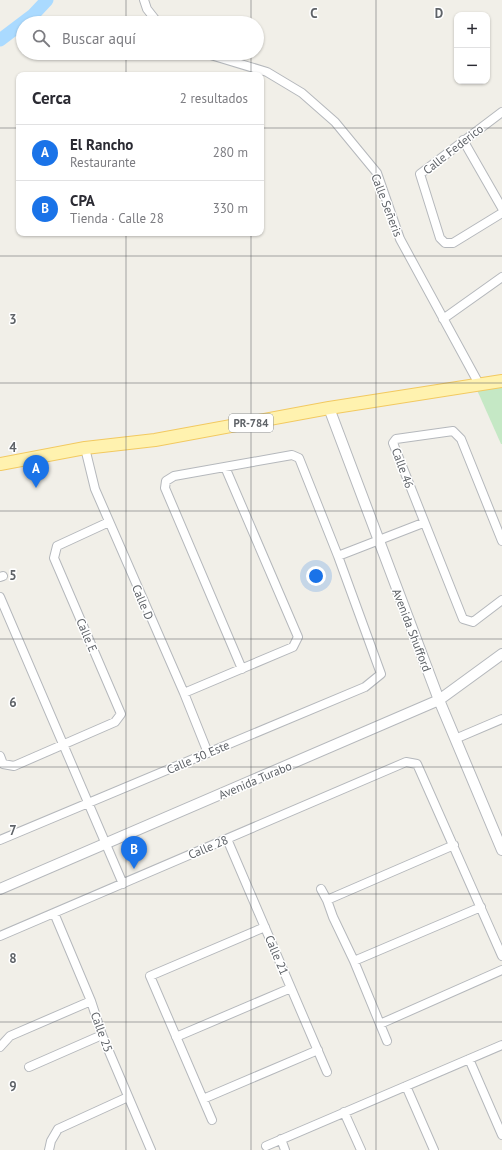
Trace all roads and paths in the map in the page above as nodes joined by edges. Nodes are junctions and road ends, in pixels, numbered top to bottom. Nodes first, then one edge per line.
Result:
1 (144, 0) edge
2 (153, 16) edge
3 (227, 60) edge
4 (502, 112) edge
5 (462, 140) junction
6 (502, 208) edge
7 (502, 213) edge
8 (502, 277) edge
9 (443, 319) junction
10 (502, 381) edge
11 (479, 384) junction
12 (329, 408) junction
13 (85, 448) junction
14 (0, 464) edge
15 (225, 467) junction
16 (109, 522) junction
17 (423, 523) junction
18 (378, 540) junction
19 (502, 541) edge
20 (338, 556) junction
21 (0, 597) edge
22 (502, 600) edge
23 (502, 654) edge
24 (242, 669) junction
25 (184, 693) junction
26 (439, 700) junction
27 (502, 718) edge
28 (455, 739) junction
29 (64, 746) junction
30 (208, 753) junction
31 (0, 756) edge
32 (90, 804) junction
33 (498, 829) edge
34 (227, 839) junction
35 (0, 840) edge
36 (106, 844) junction
37 (454, 845) junction
38 (502, 850) edge
39 (123, 884) junction
40 (321, 889) dead end
41 (0, 890) edge
42 (328, 900) junction
43 (481, 907) junction
44 (54, 913) junction
45 (265, 927) junction
46 (0, 936) edge
47 (502, 956) edge
48 (354, 961) junction
49 (502, 970) edge
50 (291, 988) junction
51 (91, 1000) junction
52 (380, 1024) junction
53 (102, 1035) junction
54 (176, 1037) junction
55 (387, 1041) dead end
56 (502, 1045) edge
57 (0, 1047) edge
58 (318, 1050) junction
59 (469, 1059) junction
60 (29, 1067) dead end
61 (327, 1072) dead end
62 (406, 1086) junction
63 (128, 1097) junction
64 (203, 1099) junction
65 (344, 1112) junction
66 (212, 1120) dead end
67 (502, 1136) edge
68 (281, 1139) junction
69 (266, 1146) dead end
70 (49, 1150) edge
71 (152, 1150) edge
72 (285, 1150) edge
73 (361, 1150) edge
74 (434, 1150) edge

1 - 2 street
3 - 9 street, Calle Señeris
4 - 5 street, Calle Federico
5 - 6 street
5 - 7 street, Calle Federico
8 - 9 street
9 - 11 street, Calle Señeris
10 - 11 main road, PR-784 / PR-784
11 - 12 main road, PR-784 / PR-784
12 - 13 main road, PR-784 / PR-784
12 - 18 street, Avenida Shufford
13 - 14 main road, PR-784 / PR-784
13 - 16 street, Calle D
15 - 20 street
15 - 24 street
15 - 24 street
16 - 25 street, Calle D
16 - 29 street, Calle E
17 - 18 street
17 - 19 street, Calle 46
17 - 22 street, Calle 46
18 - 20 street
18 - 26 street, Avenida Shufford
20 - 30 street, Calle 30 Este
21 - 29 street
23 - 26 street, Avenida Turabo
24 - 25 street
25 - 30 street, Calle D
26 - 28 street, Avenida Shufford
26 - 36 street, Avenida Turabo
27 - 28 street
28 - 33 street, Avenida Shufford
29 - 31 street
29 - 32 street
30 - 32 street, Calle 30 Este
32 - 35 street, Calle 30 Este
32 - 36 street
33 - 38 street, Avenida Shufford
34 - 37 street, Calle 28
34 - 39 street, Calle 28
34 - 45 street, Calle 21
36 - 39 street
36 - 41 street, Avenida Turabo
37 - 42 street
37 - 43 street
39 - 44 street, Calle 28
40 - 42 street
42 - 48 street
43 - 47 street
43 - 48 street
44 - 46 street, Calle 28
44 - 51 street, Calle 25
45 - 50 street, Calle 21
45 - 54 street
48 - 52 street
49 - 52 street
50 - 54 street
50 - 58 street, Calle 21
51 - 53 street, Calle 25
51 - 57 street
52 - 55 street
53 - 60 street
53 - 63 street, Calle 25
54 - 64 street
56 - 59 street
58 - 61 street, Calle 21
58 - 64 street
59 - 62 street
59 - 67 street
62 - 65 street
62 - 74 street
63 - 70 street
63 - 71 street, Calle 25
64 - 66 street
65 - 68 street
65 - 73 street
68 - 69 street
68 - 72 street

